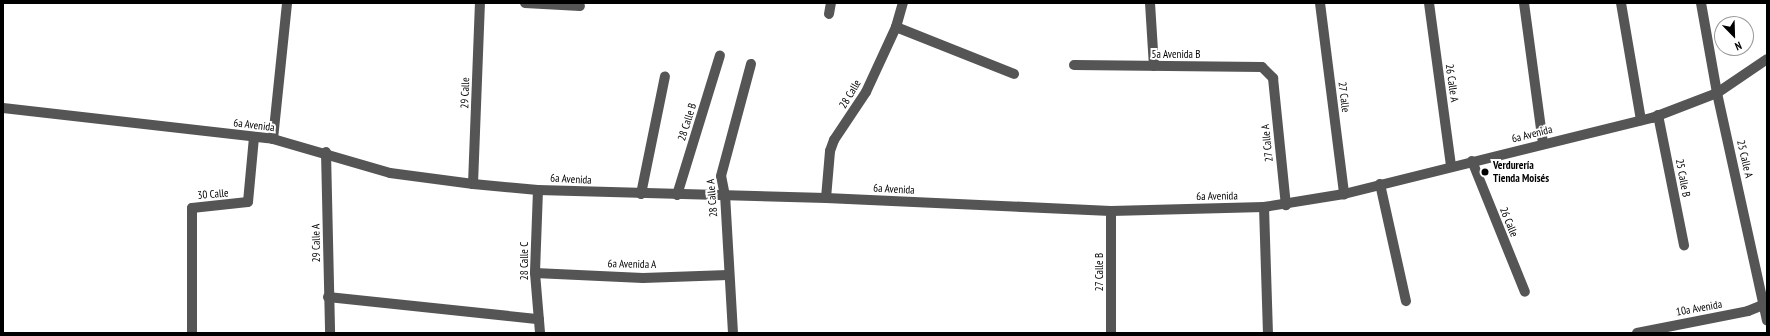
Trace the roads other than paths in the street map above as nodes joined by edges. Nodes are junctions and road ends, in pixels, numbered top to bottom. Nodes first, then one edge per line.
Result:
1 (287, 3) edge
2 (480, 3) edge
3 (525, 3) edge
4 (831, 3) edge
5 (903, 3) edge
6 (1150, 3) edge
7 (1320, 3) edge
8 (1429, 3) edge
9 (1524, 3) edge
10 (1621, 3) edge
11 (1701, 3) edge
12 (580, 6) dead end
13 (829, 14) dead end
14 (896, 27) junction
15 (720, 55) dead end
16 (1767, 59) edge
17 (751, 64) dead end
18 (1074, 65) dead end
19 (1154, 66) junction
20 (1014, 74) dead end
21 (665, 76) dead end
22 (1273, 78) joint
23 (1717, 93) junction
24 (3, 108) edge
25 (1658, 115) junction
26 (1641, 120) junction
27 (254, 137) junction
28 (272, 139) junction
29 (1543, 143) junction
30 (326, 152) junction
31 (1472, 160) junction
32 (1451, 166) junction
33 (473, 184) junction
34 (1380, 184) junction
35 (538, 190) junction
36 (641, 194) junction
37 (1344, 194) junction
38 (677, 195) junction
39 (725, 196) junction
40 (826, 198) junction
41 (1286, 205) junction
42 (1264, 207) junction
43 (1111, 211) junction
44 (1684, 245) dead end
45 (535, 273) junction
46 (728, 275) junction
47 (1525, 292) dead end
48 (328, 297) junction
49 (1406, 301) dead end
50 (1765, 304) junction
51 (539, 319) junction
52 (1767, 321) edge
53 (1675, 329) edge
54 (192, 333) edge
55 (330, 333) edge
56 (540, 333) edge
57 (733, 333) edge
58 (1111, 333) edge
59 (1268, 333) edge
60 (1637, 333) edge

1 - 28 street
2 - 33 street, 29 Calle
3 - 12 street
4 - 13 street
5 - 14 street, 28 Calle
6 - 19 street
7 - 37 street, 27 Calle
8 - 32 street, 26 Calle A
9 - 29 street
10 - 26 street
11 - 23 street, 25 Calle A
14 - 20 street
14 - 40 street, 28 Calle
15 - 38 street, 28 Calle B
16 - 23 street, 6a Avenida
17 - 39 street, 28 Calle A
18 - 19 street, 5a Avenida B
19 - 22 street, 5a Avenida B
21 - 36 street
22 - 41 street, 27 Calle A
23 - 25 street, 6a Avenida
23 - 50 street, 25 Calle A
24 - 27 street, 6a Avenida
25 - 26 street, 6a Avenida
25 - 44 street, 25 Calle B
26 - 29 street, 6a Avenida
27 - 28 street, 6a Avenida
27 - 54 street, 30 Calle
28 - 30 street, 6a Avenida
29 - 31 street, 6a Avenida
30 - 33 street, 6a Avenida
30 - 48 street, 29 Calle A
31 - 32 street, 6a Avenida
31 - 47 street, 26 Calle
32 - 34 street, 6a Avenida
33 - 35 street, 6a Avenida
34 - 37 street, 6a Avenida
34 - 49 street
35 - 36 street, 6a Avenida
35 - 45 street, 28 Calle C
36 - 38 street, 6a Avenida
37 - 41 street, 6a Avenida
38 - 39 street, 6a Avenida
39 - 40 street, 6a Avenida
39 - 46 street, 28 Calle A
40 - 43 street, 6a Avenida
41 - 42 street, 6a Avenida
42 - 43 street, 6a Avenida
42 - 59 street
43 - 58 street, 27 Calle B
45 - 46 street, 6a Avenida A
45 - 51 street, 28 Calle C
46 - 57 street, 28 Calle A
48 - 51 street
48 - 55 street, 29 Calle A
50 - 52 street, 25 Calle A
50 - 53 street, 10a Avenida
51 - 56 street, 28 Calle C
53 - 60 street, 10a Avenida

